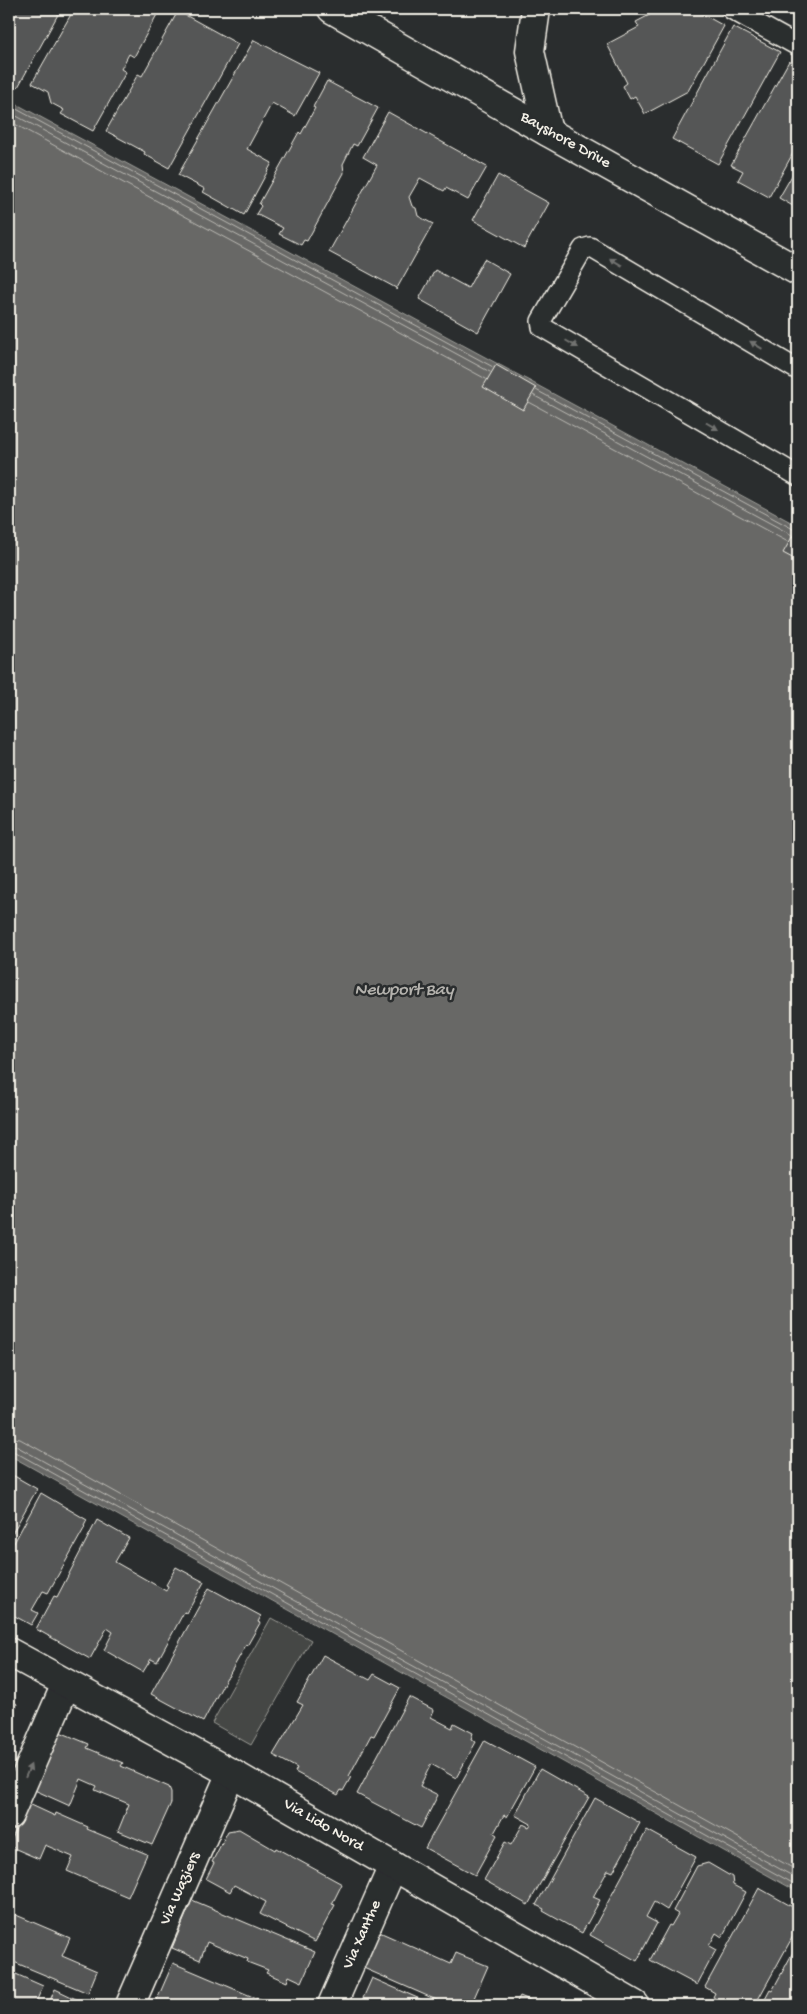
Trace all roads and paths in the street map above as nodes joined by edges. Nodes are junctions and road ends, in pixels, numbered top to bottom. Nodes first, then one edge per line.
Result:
1 (332, 9) edge
2 (536, 9) edge
3 (731, 9) edge
4 (798, 46) edge
5 (548, 132) junction
6 (798, 271) edge
7 (798, 370) edge
8 (798, 476) edge
9 (9, 1652) edge
10 (66, 1684) junction
11 (232, 1773) junction
12 (9, 1815) edge
13 (393, 1866) junction
14 (130, 2005) edge
15 (332, 2005) edge
16 (635, 2005) edge

1 - 5 street, Bayshore Drive
2 - 5 street
3 - 4 lane
5 - 6 street, Bayshore Drive
7 -> 8 lane
9 - 10 street, Via Lido Nord
10 - 11 street, Via Lido Nord
12 -> 10 street
11 - 13 street, Via Lido Nord
11 - 14 street, Via Waziers
13 - 15 street, Via Xanthe
13 - 16 street, Via Lido Nord

